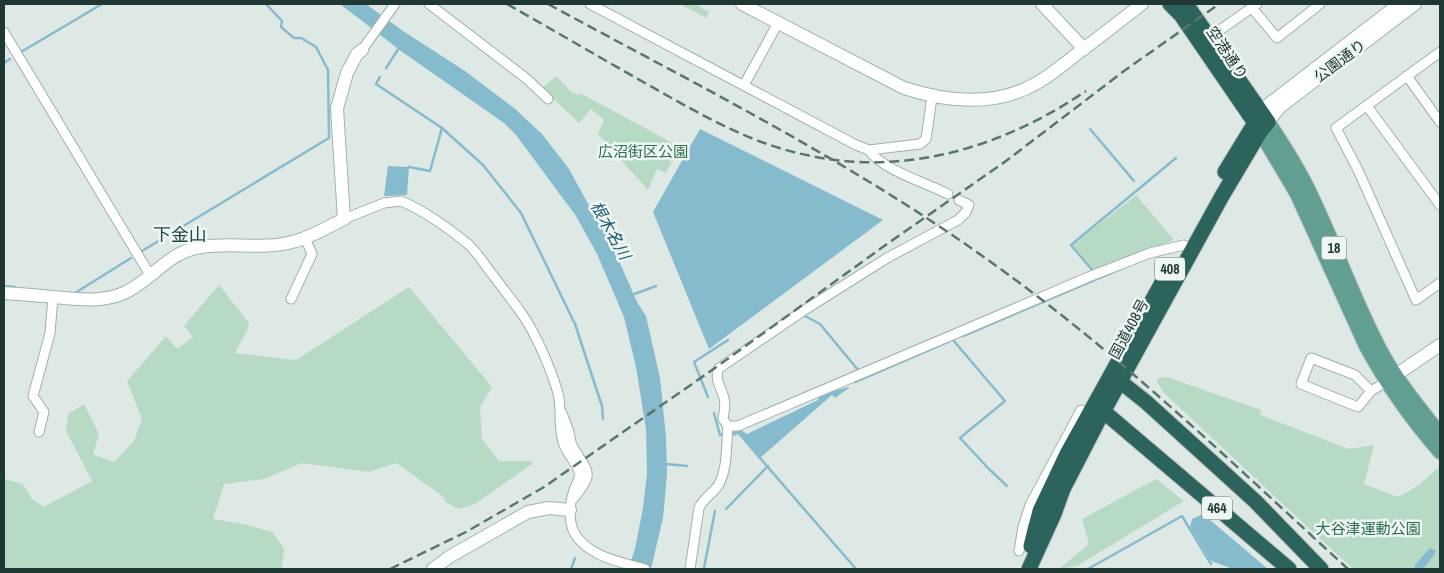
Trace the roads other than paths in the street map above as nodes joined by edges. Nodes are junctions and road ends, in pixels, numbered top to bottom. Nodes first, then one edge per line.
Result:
1 (395, 4) edge
2 (429, 4) edge
3 (590, 4) edge
4 (742, 4) edge
5 (1042, 4) edge
6 (1142, 4) edge
7 (1170, 4) edge
8 (1186, 4) edge
9 (1320, 4) edge
10 (1399, 4) edge
11 (1415, 4) edge
12 (1254, 6) edge
13 (778, 23) junction
14 (4, 32) edge
15 (1210, 37) junction
16 (1084, 49) junction
17 (362, 50) joint
18 (1440, 52) edge
19 (1407, 76) junction
20 (744, 85) junction
21 (932, 97) junction
22 (548, 99) dead end
23 (1367, 106) junction
24 (1440, 122) edge
25 (1261, 123) junction
26 (868, 150) junction
27 (948, 194) dead end
28 (959, 200) dead end
29 (1440, 205) edge
30 (344, 219) junction
31 (305, 238) junction
32 (1184, 245) junction
33 (150, 275) junction
34 (1440, 283) edge
35 (4, 293) edge
36 (53, 297) junction
37 (291, 299) dead end
38 (1440, 344) edge
39 (1116, 378) junction
40 (1392, 379) junction
41 (1371, 391) junction
42 (1093, 408) junction
43 (39, 432) dead end
44 (727, 432) junction
45 (1440, 434) edge
46 (1440, 452) edge
47 (570, 506) junction
48 (1019, 551) dead end
49 (433, 569) edge
50 (645, 569) edge
51 (690, 569) edge
52 (1029, 569) edge
53 (1289, 569) edge
54 (1321, 569) edge

1 - 17 street
2 - 22 street
3 - 20 street
4 - 13 street
5 - 16 street
6 - 16 street
7 - 25 highway, 空港通り
8 - 15 highway, 空港通り
9 - 12 street
10 - 25 street, 公園通り
11 - 25 street, 公園通り
12 - 15 street
13 - 20 street
13 - 21 street
14 - 33 street
15 - 25 highway, 空港通り
16 - 21 street
17 - 30 street
18 - 19 street
19 - 23 street
19 - 24 street
20 - 26 street
21 - 26 street
23 - 29 street
23 - 34 street
25 - 32 highway, 国道408号 / 408
25 - 39 highway, 国道408号
25 - 40 main road, 18
26 - 27 street
28 - 44 street
30 - 31 street
30 - 47 street
31 - 33 street
31 - 37 street
32 - 39 highway, 国道408号 / 408
32 - 44 street
33 - 36 street
35 - 36 street
36 - 43 street
38 - 40 street
39 - 42 highway, 国道408号 / 408
39 - 54 highway
40 - 41 street
40 - 45 main road, 18
40 - 46 main road, 18
41 - 41 street
42 - 48 street
42 - 52 highway, 国道408号
42 - 53 highway, 464
44 - 51 street
47 - 49 street
47 - 50 street

